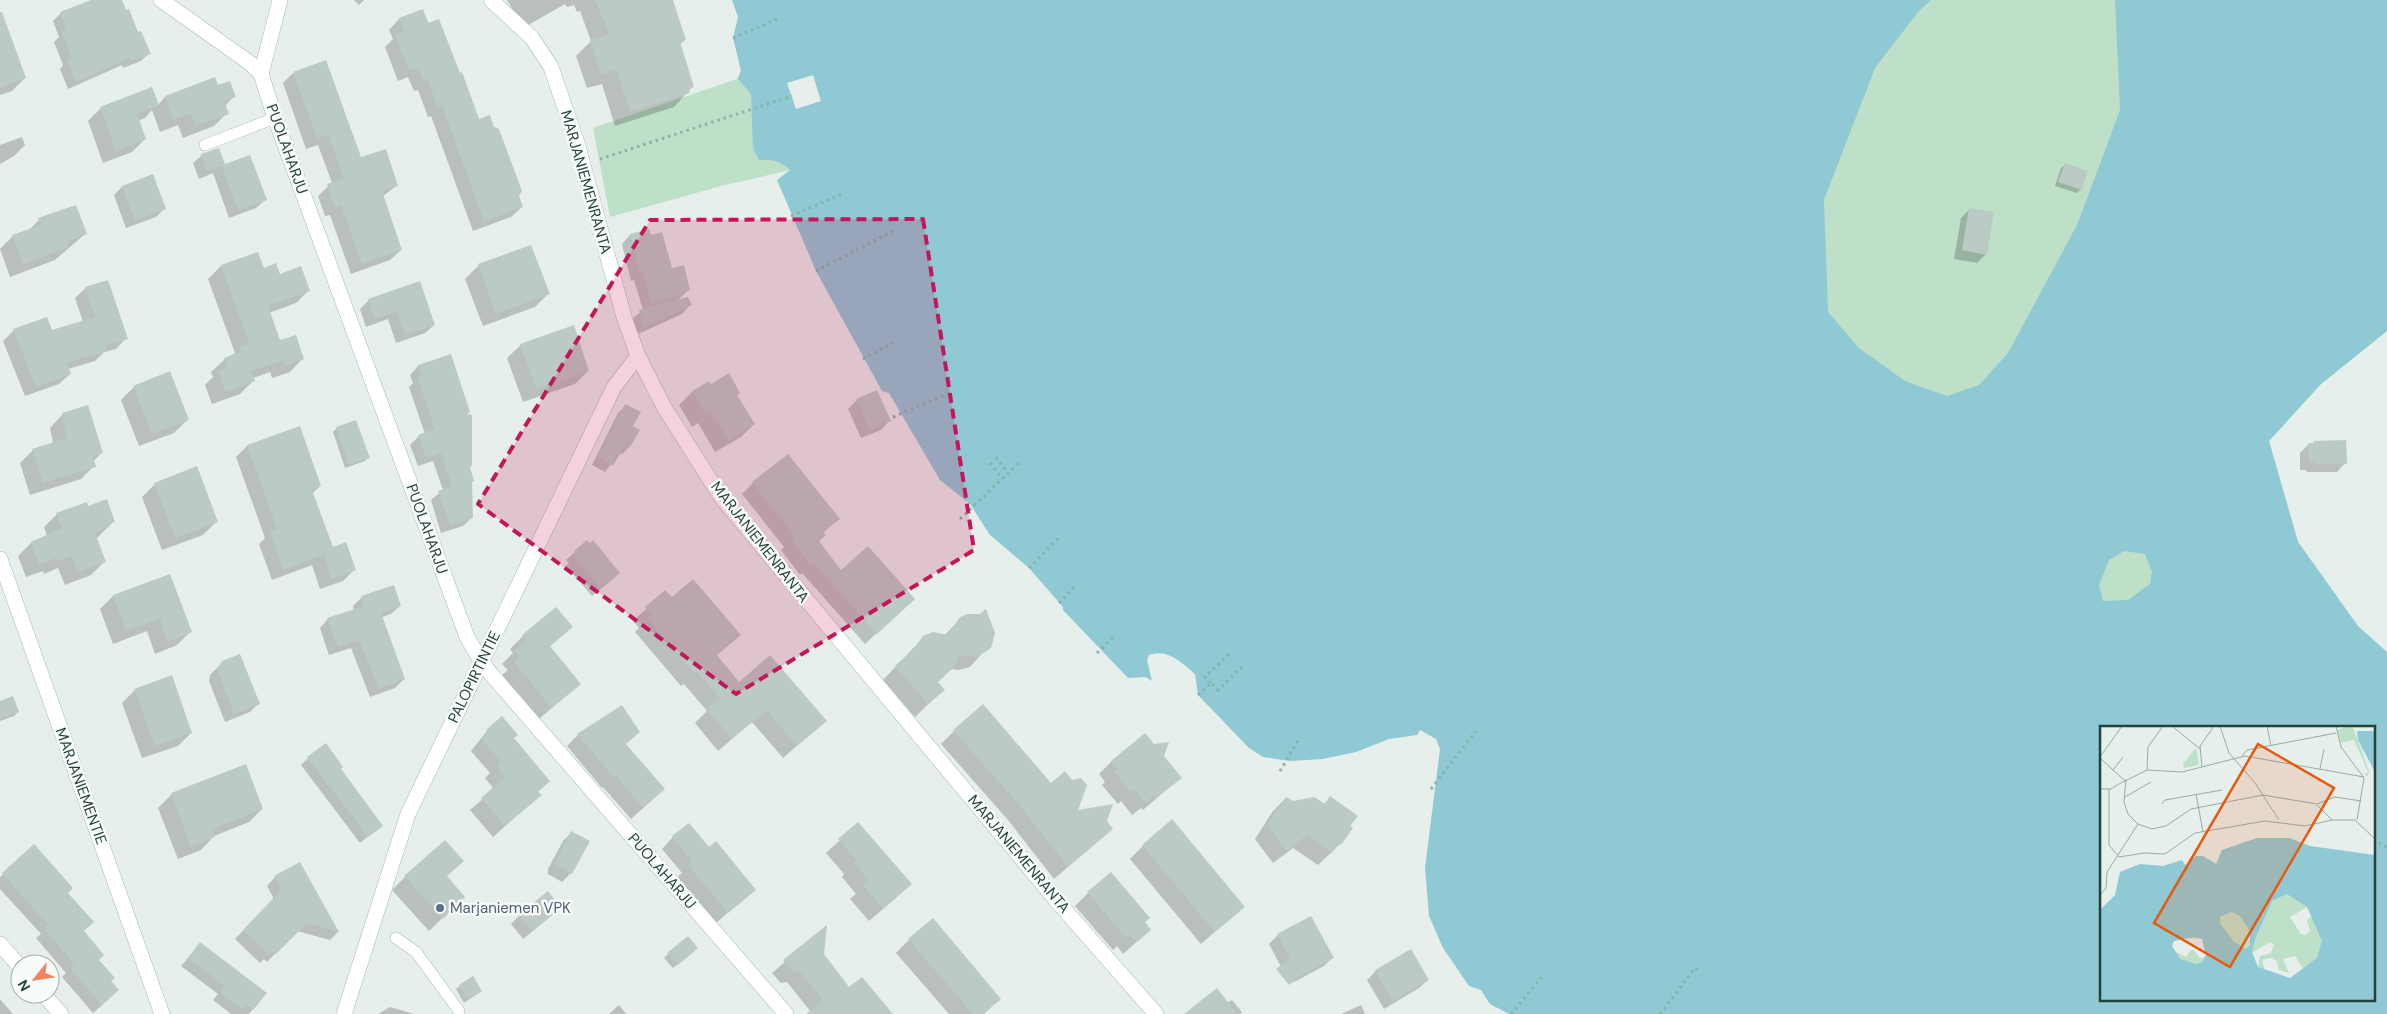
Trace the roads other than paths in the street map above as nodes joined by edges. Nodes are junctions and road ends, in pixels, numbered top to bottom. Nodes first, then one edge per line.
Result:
1 (161, 0) edge
2 (280, 0) edge
3 (491, 0) edge
4 (261, 74) junction
5 (275, 118) junction
6 (205, 146) dead end
7 (638, 356) junction
8 (0, 559) edge
9 (481, 661) junction
10 (396, 938) dead end
11 (0, 944) edge
12 (10, 956) edge
13 (52, 1004) edge
14 (459, 1011) dead end
15 (61, 1014) edge
16 (162, 1014) edge
17 (344, 1014) edge
18 (786, 1014) edge
19 (1156, 1014) edge

1 - 4 street
2 - 4 street
3 - 7 street, MARJANIEMENRANTA
4 - 5 street, PUOLAHARJU
5 - 6 lane
5 - 9 street, PUOLAHARJU
7 - 9 street, PALOPIRTINTIE
7 - 19 street, MARJANIEMENRANTA
8 - 16 street, MARJANIEMENTIE
9 - 17 street, PALOPIRTINTIE
9 - 18 street, PUOLAHARJU
10 - 14 lane
11 - 12 street
13 - 15 street

